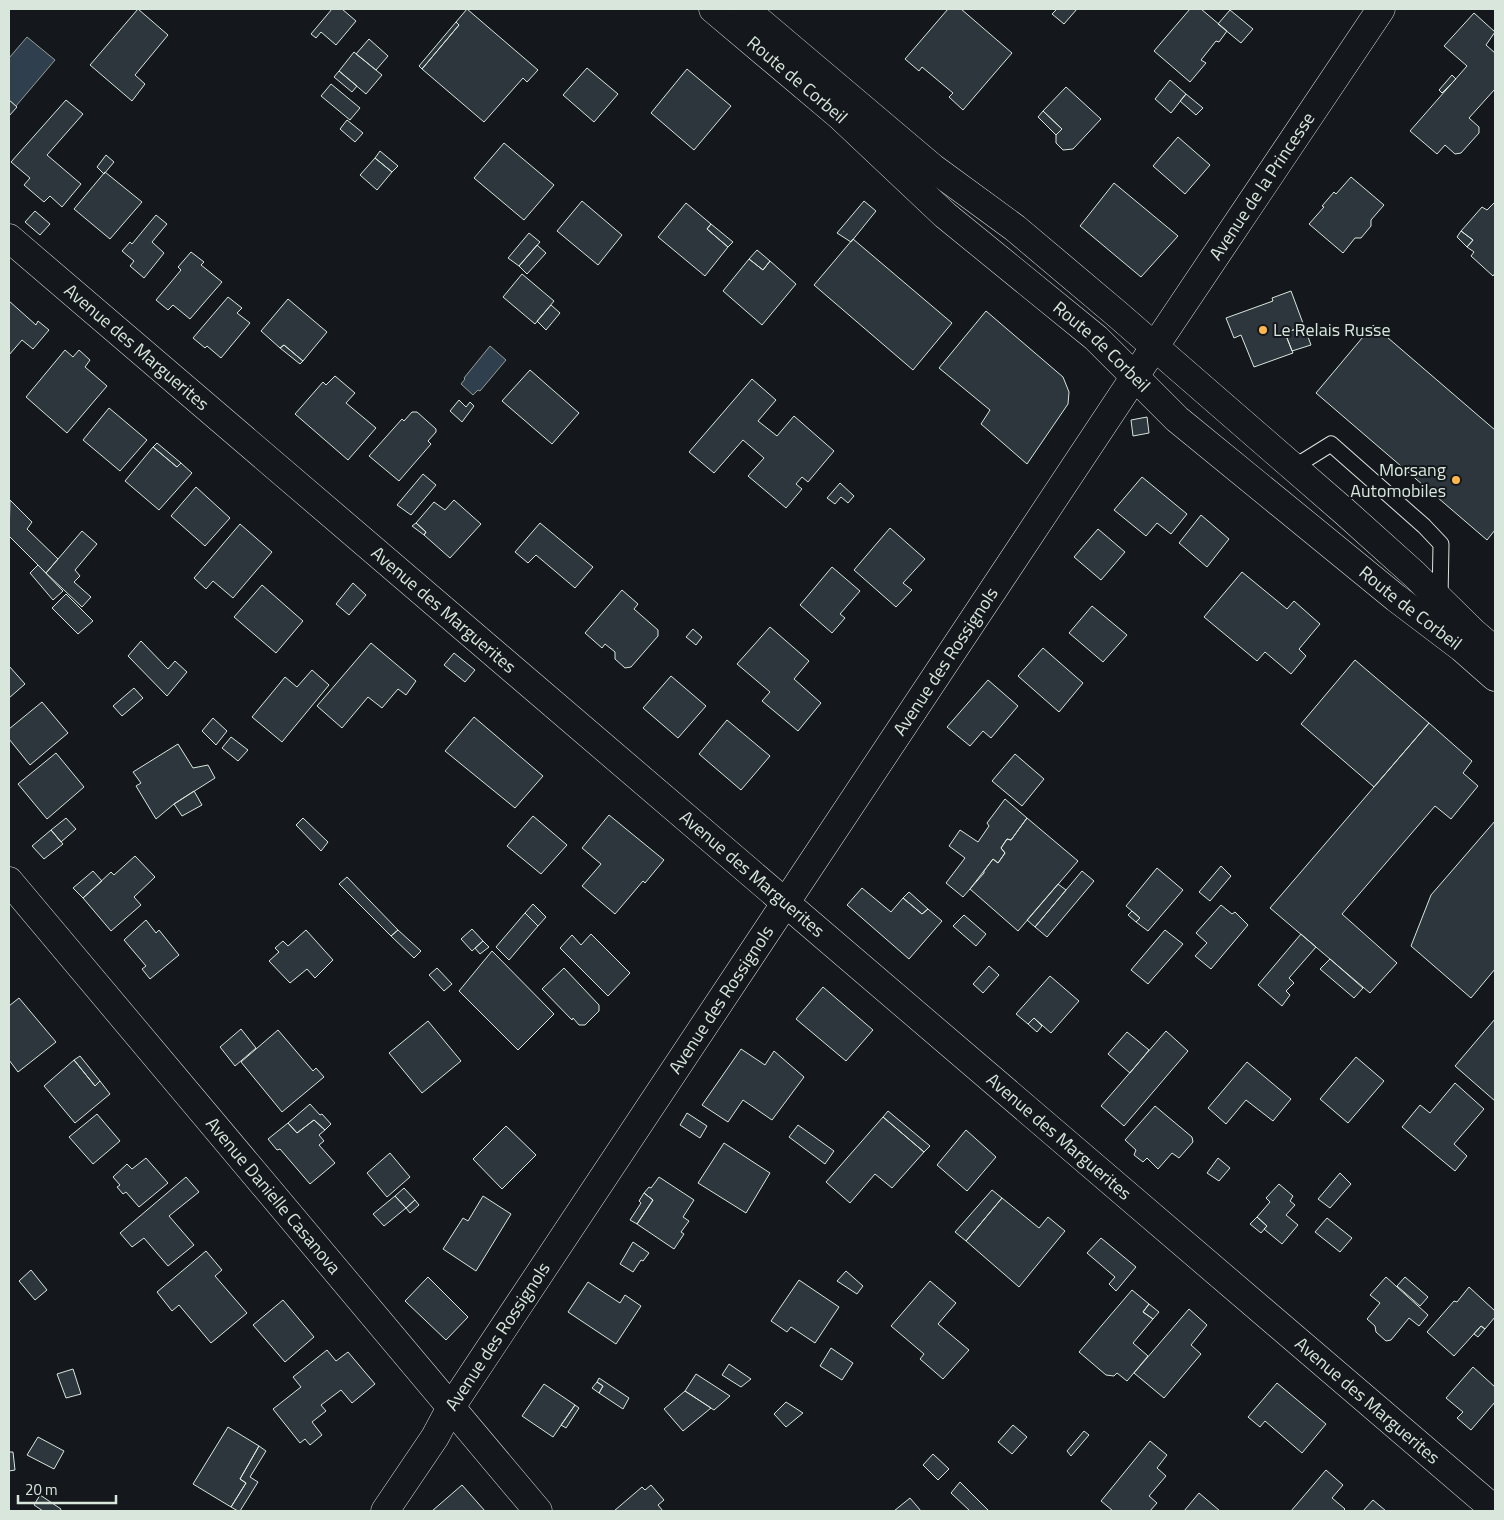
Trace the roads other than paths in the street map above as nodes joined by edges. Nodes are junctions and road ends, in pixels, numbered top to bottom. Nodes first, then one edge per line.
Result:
1 (714, 9) edge
2 (746, 9) edge
3 (1381, 9) edge
4 (9, 238) edge
5 (1144, 362) junction
6 (1294, 467) junction
7 (1440, 600) junction
8 (1495, 651) edge
9 (1495, 677) edge
10 (9, 881) edge
11 (786, 903) junction
12 (450, 1407) junction
13 (1495, 1510) edge
14 (385, 1511) edge
15 (538, 1511) edge

1 - 5 street, Route de Corbeil
2 - 5 street, Route de Corbeil
3 - 5 street, Avenue de la Princesse
4 - 11 street, Avenue des Marguerites
5 - 6 street, Route de Corbeil
5 - 9 street, Route de Corbeil
5 - 11 street, Avenue des Rossignols
6 - 7 street, Route de Corbeil
6 - 7 lane
7 - 8 street, Route de Corbeil
10 - 12 street, Avenue Danielle Casanova
11 - 12 street, Avenue des Rossignols
11 - 13 street, Avenue des Marguerites
12 - 14 street, Avenue des Rossignols
12 - 15 street, Avenue Danielle Casanova

